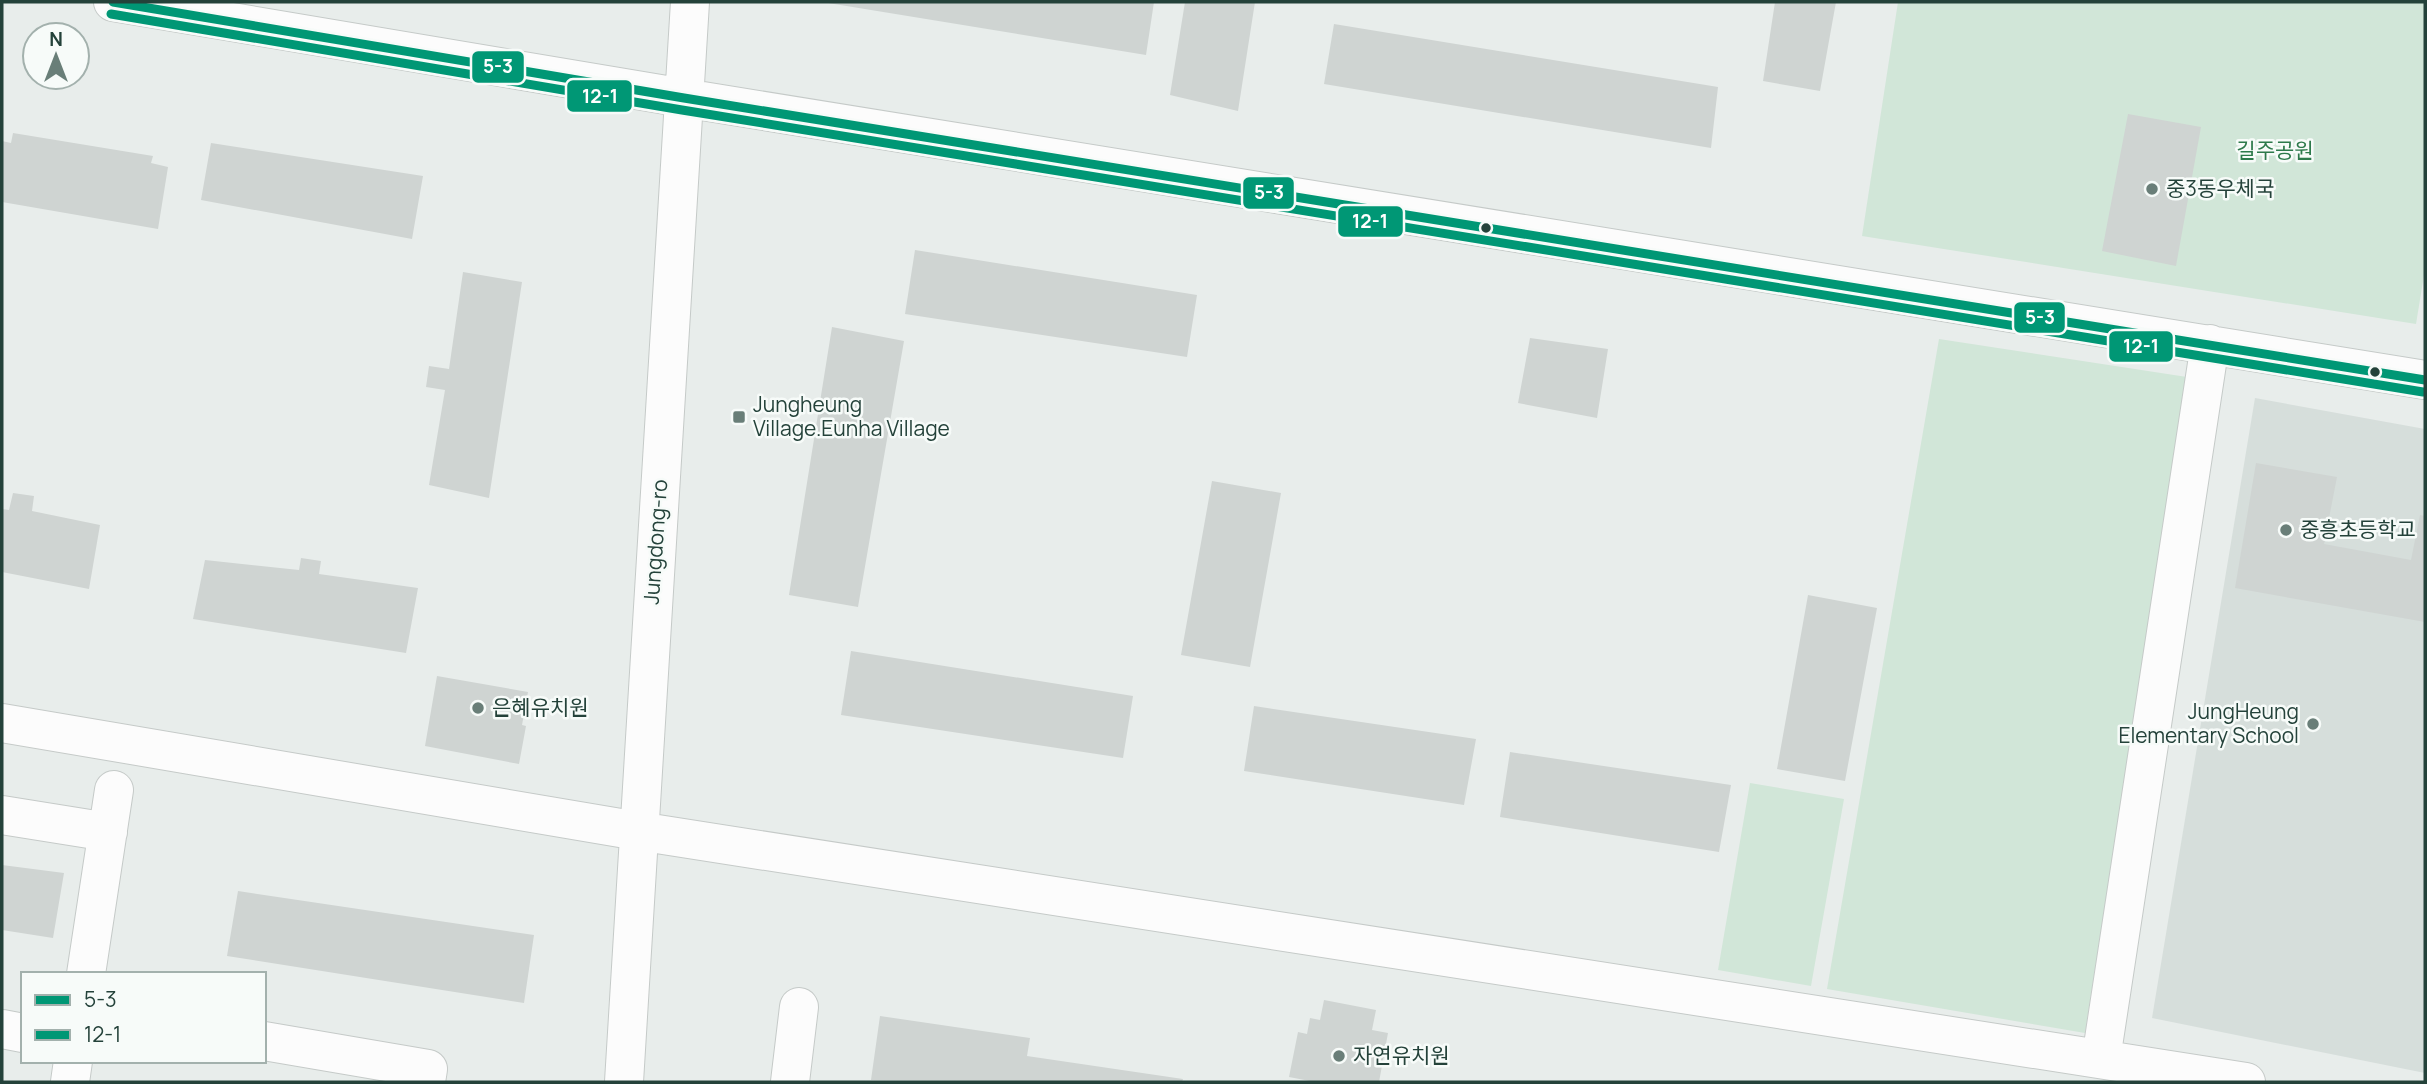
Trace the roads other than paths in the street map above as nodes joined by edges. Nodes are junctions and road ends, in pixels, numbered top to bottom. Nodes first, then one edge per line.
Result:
1 (113, 2) edge
2 (690, 2) edge
3 (684, 98) junction
4 (2210, 344) junction
5 (2425, 380) edge
6 (2, 723) edge
7 (114, 790) dead end
8 (2, 814) edge
9 (638, 831) junction
10 (108, 832) junction
11 (86, 972) edge
12 (799, 1007) dead end
13 (2, 1029) edge
14 (21, 1033) edge
15 (266, 1041) edge
16 (2101, 1059) junction
17 (73, 1063) edge
18 (2197, 1078) edge
19 (70, 1082) edge
20 (426, 1082) edge
21 (627, 1082) edge
22 (790, 1082) edge
23 (2246, 1082) edge

1 - 3 street
2 - 3 street, Jungdong-ro
3 - 4 street
3 - 9 street, Jungdong-ro
4 - 5 street
4 - 16 street
6 - 9 street
7 - 10 street
8 - 10 street
9 - 16 street
9 - 21 street, Jungdong-ro
10 - 11 street
12 - 22 street
13 - 14 street
15 - 20 street
16 - 18 street
17 - 19 street
18 - 23 street

